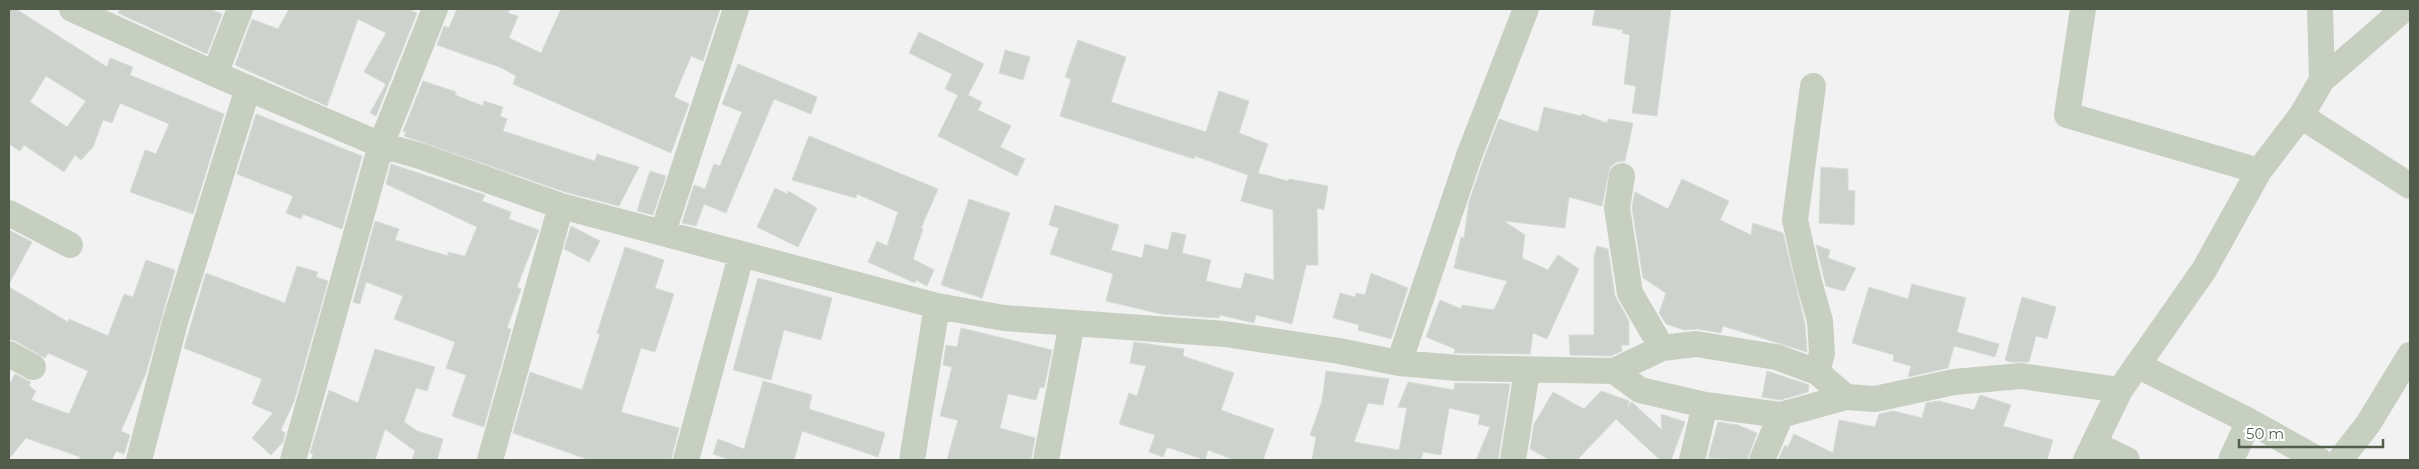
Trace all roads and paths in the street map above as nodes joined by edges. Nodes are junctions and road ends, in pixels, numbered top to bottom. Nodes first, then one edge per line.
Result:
1 (72, 9) edge
2 (240, 9) edge
3 (435, 9) edge
4 (736, 9) edge
5 (1526, 9) edge
6 (2083, 9) edge
7 (2320, 9) edge
8 (2404, 9) edge
9 (215, 74) junction
10 (2322, 80) junction
11 (1813, 86) dead end
12 (248, 88) junction
13 (2301, 116) junction
14 (381, 145) junction
15 (2259, 171) junction
16 (1622, 176) dead end
17 (2410, 186) edge
18 (561, 206) junction
19 (9, 212) edge
20 (663, 232) junction
21 (70, 245) dead end
22 (742, 256) junction
23 (937, 306) junction
24 (1072, 324) junction
25 (1662, 348) junction
26 (9, 354) edge
27 (2410, 355) edge
28 (1399, 363) junction
29 (2137, 365) junction
30 (33, 367) dead end
31 (1527, 371) junction
32 (1614, 371) junction
33 (1816, 372) junction
34 (2120, 390) junction
35 (1846, 397) junction
36 (1705, 405) junction
37 (1780, 415) junction
38 (2249, 420) junction
39 (2090, 452) edge
40 (139, 460) edge
41 (293, 460) edge
42 (490, 460) edge
43 (686, 460) edge
44 (912, 460) edge
45 (1046, 460) edge
46 (1513, 460) edge
47 (1692, 460) edge
48 (1762, 460) edge
49 (2127, 460) edge
50 (2231, 460) edge
51 (2319, 460) edge
52 (2340, 460) edge

1 - 9 street
2 - 9 street
3 - 14 street
4 - 20 street
5 - 28 street
6 - 15 street
7 - 10 street
8 - 10 street
9 - 12 street
10 - 13 street
11 - 33 street
12 - 14 street
12 - 40 street
13 - 15 street
13 - 17 street
14 - 18 street
14 - 41 street
15 - 29 street
16 - 25 street
18 - 20 street
18 - 42 street
19 - 21 street
20 - 22 street
22 - 23 street
22 - 43 street
23 - 24 street
23 - 44 street
24 - 28 street
24 - 45 street
25 - 32 street
25 - 33 street
26 - 30 street
27 - 52 street
28 - 31 street
29 - 34 street
29 - 38 street
31 - 32 street
31 - 46 street
32 - 36 street
33 - 35 street
34 - 35 street
34 - 39 street
35 - 37 street
36 - 37 street
36 - 47 street
37 - 48 street
38 - 50 street
38 - 51 street
39 - 49 street

